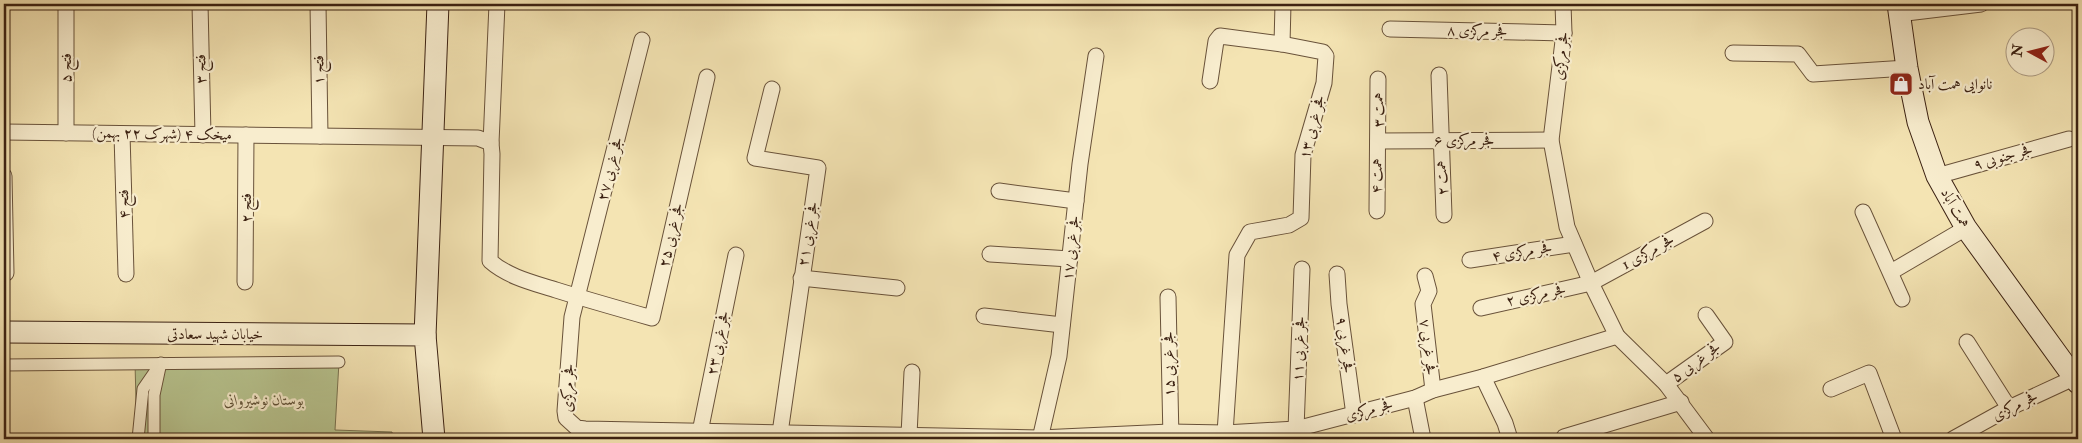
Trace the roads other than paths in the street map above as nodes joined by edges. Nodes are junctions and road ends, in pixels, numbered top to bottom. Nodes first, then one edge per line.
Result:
1 (66, 4) edge
2 (200, 4) edge
3 (318, 4) edge
4 (438, 4) edge
5 (497, 4) edge
6 (1283, 4) edge
7 (1567, 4) edge
8 (1981, 4) edge
9 (1898, 9) edge
10 (1390, 29) dead end
11 (1564, 33) junction
12 (642, 40) dead end
13 (1282, 44) junction
14 (1733, 53) dead end
15 (1096, 56) dead end
16 (1907, 68) junction
17 (1439, 75) dead end
18 (707, 77) dead end
19 (1378, 79) dead end
20 (1210, 81) dead end
21 (772, 89) dead end
22 (4, 132) edge
23 (66, 133) junction
24 (122, 134) junction
25 (203, 135) junction
26 (246, 135) junction
27 (320, 136) junction
28 (433, 138) junction
29 (2069, 139) dead end
30 (1441, 140) junction
31 (1551, 140) junction
32 (484, 141) junction
33 (1378, 141) junction
34 (4, 176) edge
35 (1937, 176) junction
36 (999, 191) dead end
37 (1076, 201) junction
38 (1377, 211) dead end
39 (1863, 212) dead end
40 (1444, 215) dead end
41 (1705, 221) dead end
42 (1966, 228) junction
43 (1574, 244) junction
44 (990, 254) dead end
45 (736, 255) dead end
46 (1070, 259) junction
47 (1470, 260) dead end
48 (1302, 269) dead end
49 (1891, 272) junction
50 (6, 273) dead end
51 (126, 274) dead end
52 (1338, 274) dead end
53 (1425, 276) dead end
54 (801, 278) junction
55 (245, 282) dead end
56 (1591, 283) junction
57 (897, 288) dead end
58 (577, 297) junction
59 (1168, 297) dead end
60 (1902, 299) dead end
61 (1481, 308) dead end
62 (1706, 315) dead end
63 (984, 316) dead end
64 (1062, 325) junction
65 (4, 332) edge
66 (425, 336) junction
67 (1617, 336) junction
68 (1967, 342) dead end
69 (339, 362) dead end
70 (161, 363) junction
71 (4, 365) edge
72 (912, 372) dead end
73 (1483, 378) junction
74 (2077, 379) edge
75 (1666, 384) junction
76 (1434, 390) junction
77 (1831, 390) dead end
78 (1415, 398) junction
79 (1681, 402) junction
80 (2009, 408) junction
81 (1354, 415) junction
82 (780, 433) junction
83 (1225, 433) junction
84 (690, 434) edge
85 (1297, 434) edge
86 (1590, 434) edge
87 (1170, 435) edge
88 (761, 436) edge
89 (809, 436) edge
90 (917, 437) edge
91 (1564, 437) dead end
92 (1959, 438) edge
93 (138, 439) edge
94 (154, 439) edge
95 (434, 439) edge
96 (1040, 439) edge
97 (1423, 439) edge
98 (1510, 439) edge
99 (1707, 439) edge
100 (1894, 439) edge

1 - 23 street, فتح ۵
2 - 25 street, فتح ۳
3 - 27 street, فتح ۱
4 - 28 main road
5 - 32 street
6 - 13 street
7 - 11 street, فجر مرکزی
8 - 9 street
9 - 16 main road, همت آباد
10 - 11 street, فجر مرکزی ۸
11 - 31 street, فجر مرکزی
12 - 58 street, فجر غربی ۲۷
13 - 20 street, فجر غربی ۱۳
13 - 83 street, فجر غربی ۱۳
14 - 16 street
15 - 37 street, فجر غربی ۱۷
16 - 35 main road, همت آباد
17 - 30 street, همت ۲
18 - 58 street, فجر غربی ۲۵
19 - 33 street, همت ۳
21 - 54 street, فجر غربی ۲۱
22 - 23 street, (شهرک ۲۲ بهمن) میخک ۴
23 - 24 street, (شهرک ۲۲ بهمن) میخک ۴
24 - 25 street, (شهرک ۲۲ بهمن) میخک ۴
24 - 51 street, فتح ۴
25 - 26 street, (شهرک ۲۲ بهمن) میخک ۴
26 - 27 street, (شهرک ۲۲ بهمن) میخک ۴
26 - 55 street, فتح ۲
27 - 28 street, (شهرک ۲۲ بهمن) میخک ۴
28 - 32 street, (شهرک ۲۲ بهمن) میخک ۴
28 - 66 main road
29 - 35 street, فجر جنوبی ۹
30 - 31 street, فجر مرکزی ۶
30 - 33 street, فجر مرکزی ۶
30 - 40 street, همت ۲
31 - 43 street, فجر مرکزی
32 - 58 street
33 - 38 street, همت ۴
34 - 50 street
35 - 42 main road, همت آباد
36 - 37 street
37 - 46 street, فجر غربی ۱۷
39 - 49 street
41 - 56 street, فجر مرکزی 1
42 - 49 street
42 - 74 main road, همت آباد
43 - 47 street, فجر مرکزی ۴
43 - 56 street, فجر مرکزی
44 - 46 street
45 - 84 street, فجر غربی ۲۳
46 - 64 street, فجر غربی ۱۷
48 - 85 street, فجر غربی ۱۱
49 - 60 street
52 - 81 street, فجر غربی ۹
53 - 76 street, فجر غربی ۷
54 - 57 street
54 - 82 street, فجر غربی ۲۱
56 - 61 street, فجر مرکزی ۲
56 - 67 street, فجر مرکزی
58 - 84 street, فجر مرکزی
59 - 87 street, فجر غربی ۱۵
62 - 75 street, فجر غربی ۵
63 - 64 street
64 - 96 street, فجر غربی ۱۷
65 - 66 main road, خیابان شهید سعادتی
66 - 95 main road
67 - 73 street, فجر مرکزی
67 - 75 street, فجر مرکزی
68 - 80 street
69 - 70 street
70 - 71 street
70 - 93 street
70 - 94 street
72 - 90 street
73 - 76 street, فجر مرکزی
73 - 98 street
74 - 80 street, فجر مرکزی
75 - 79 street, فجر مرکزی
76 - 78 street, فجر مرکزی
77 - 100 street
78 - 81 street, فجر مرکزی
78 - 97 street
79 - 86 street
79 - 99 street, فجر مرکزی
80 - 92 street, فجر مرکزی
81 - 85 street, فجر مرکزی
82 - 88 street, فجر مرکزی
82 - 89 street, فجر مرکزی
83 - 85 street, فجر مرکزی
83 - 87 street, فجر مرکزی
84 - 88 street, فجر مرکزی
86 - 91 street
87 - 96 street, فجر مرکزی
89 - 90 street, فجر مرکزی
90 - 96 street, فجر مرکزی

